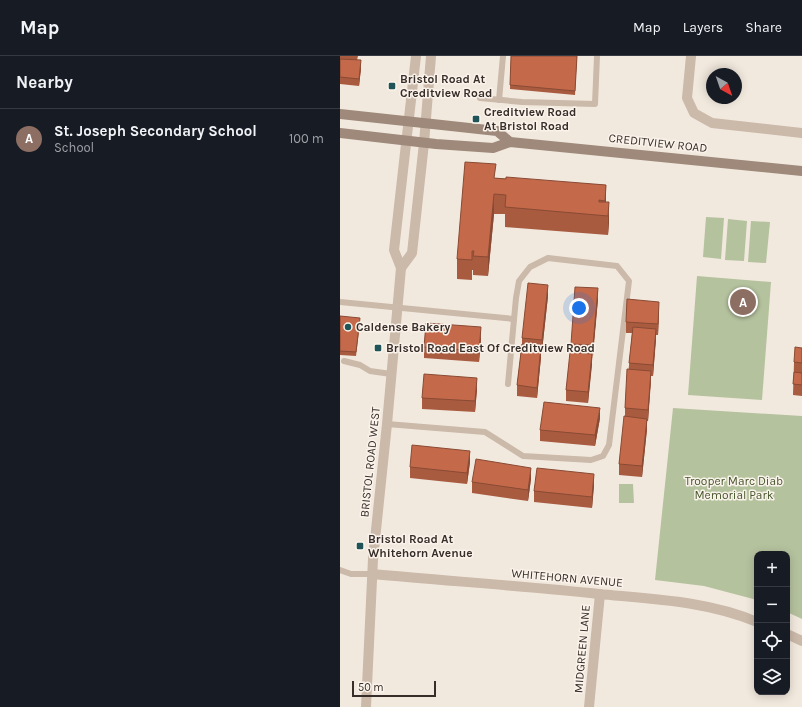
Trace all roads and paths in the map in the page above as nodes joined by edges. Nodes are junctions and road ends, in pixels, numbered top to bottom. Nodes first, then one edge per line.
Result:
1 (416, 56) edge
2 (432, 56) edge
3 (503, 56) edge
4 (597, 56) edge
5 (691, 56) edge
6 (480, 98) dead end
7 (499, 100) junction
8 (340, 114) edge
9 (409, 121) junction
10 (426, 123) junction
11 (340, 133) edge
12 (802, 133) edge
13 (407, 141) junction
14 (510, 142) junction
15 (424, 143) junction
16 (802, 171) edge
17 (401, 268) junction
18 (340, 302) edge
19 (398, 308) junction
20 (514, 319) junction
21 (344, 361) dead end
22 (391, 374) junction
23 (508, 384) dead end
24 (388, 424) junction
25 (340, 570) edge
26 (372, 574) junction
27 (600, 594) junction
28 (754, 621) edge
29 (790, 635) edge
30 (802, 641) edge
31 (366, 707) edge
32 (589, 707) edge

1 - 9 street, BRISTOL ROAD WEST
2 - 10 street, BRISTOL ROAD WEST
3 - 7 lane
4 - 7 lane
5 - 12 street
6 - 7 lane
8 - 9 main road, CREDITVIEW ROAD
9 - 10 main road, CREDITVIEW ROAD
9 - 13 street, BRISTOL ROAD WEST
10 - 14 main road, CREDITVIEW ROAD
10 - 15 street, BRISTOL ROAD WEST
11 - 13 main road, CREDITVIEW ROAD
13 - 15 main road, CREDITVIEW ROAD
13 - 17 street, BRISTOL ROAD WEST
14 - 15 main road, CREDITVIEW ROAD
14 - 16 main road, CREDITVIEW ROAD
15 - 17 street, BRISTOL ROAD WEST
17 - 19 street, BRISTOL ROAD WEST
18 - 19 lane
19 - 20 lane
19 - 22 street, BRISTOL ROAD WEST
20 - 23 lane
20 - 24 lane
21 - 22 lane
22 - 24 street, BRISTOL ROAD WEST
24 - 26 street, BRISTOL ROAD WEST
25 - 26 lane
26 - 27 street, WHITEHORN AVENUE
26 - 31 street, BRISTOL ROAD WEST
27 - 28 street, WHITEHORN AVENUE
27 - 32 street, MIDGREEN LANE
29 - 30 street

